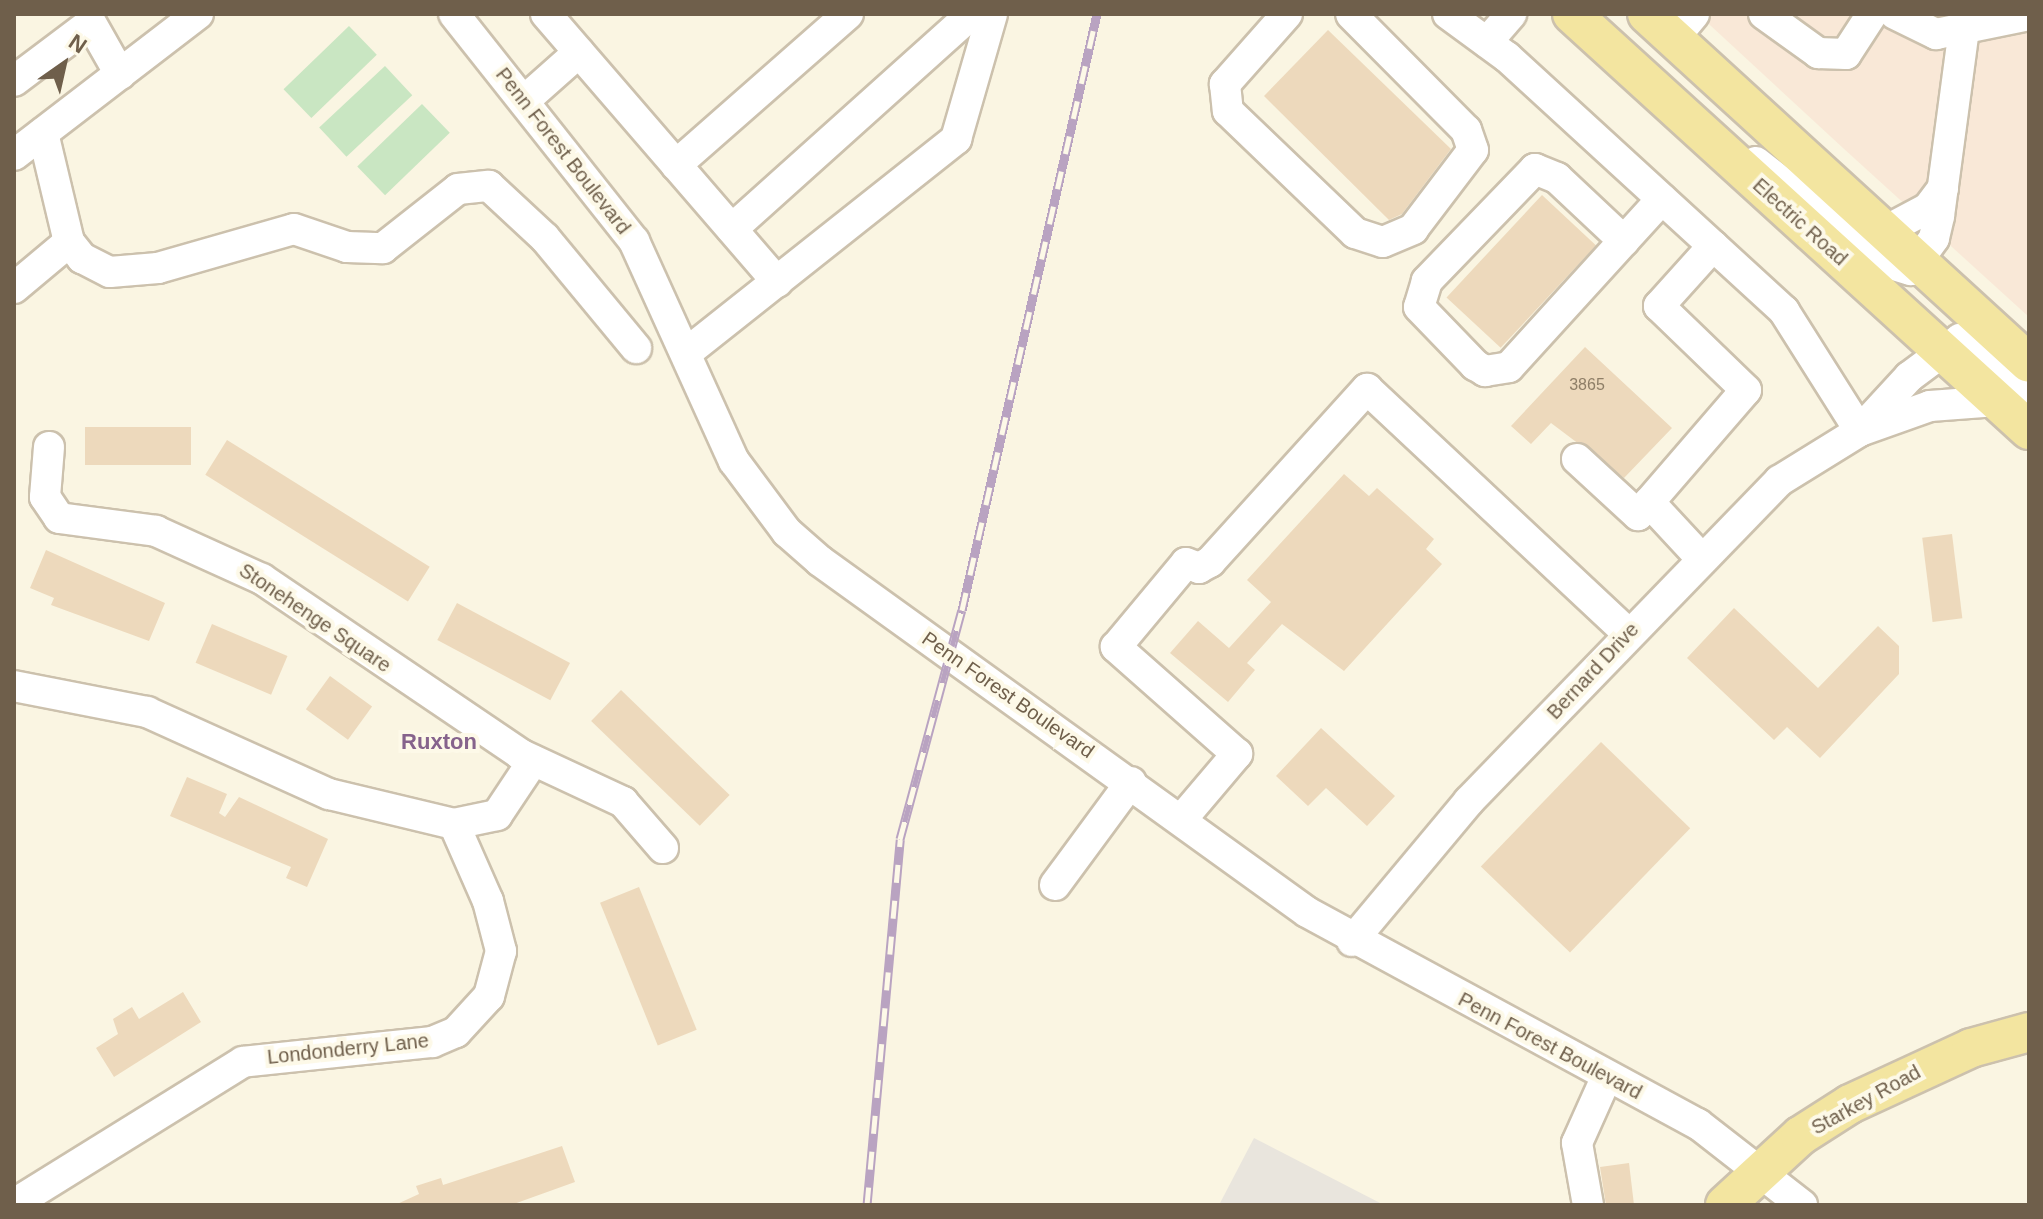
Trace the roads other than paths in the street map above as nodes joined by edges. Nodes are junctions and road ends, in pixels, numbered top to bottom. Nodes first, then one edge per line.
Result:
1 (198, 14) edge
2 (454, 14) edge
3 (546, 14) edge
4 (848, 14) edge
5 (972, 14) edge
6 (992, 14) edge
7 (1287, 14) edge
8 (1351, 14) edge
9 (1448, 14) edge
10 (1511, 14) edge
11 (1572, 14) edge
12 (1764, 14) edge
13 (1872, 14) edge
14 (1895, 14) edge
15 (2029, 15) edge
16 (96, 18) edge
17 (1672, 22) edge
18 (1965, 22) edge
19 (1487, 42) junction
20 (579, 52) junction
21 (120, 74) junction
22 (14, 81) edge
23 (525, 100) junction
24 (43, 133) junction
25 (1711, 141) junction
26 (14, 155) edge
27 (676, 165) junction
28 (1943, 188) junction
29 (1662, 199) junction
30 (732, 229) junction
31 (1885, 231) junction
32 (1624, 241) junction
33 (69, 242) junction
34 (1713, 246) junction
35 (1919, 262) junction
36 (777, 282) junction
37 (14, 288) edge
38 (636, 348) dead end
39 (690, 350) junction
40 (1941, 350) junction
41 (2029, 363) edge
42 (2013, 396) edge
43 (2029, 430) edge
44 (1860, 431) junction
45 (49, 447) dead end
46 (1577, 459) dead end
47 (1649, 502) junction
48 (1701, 558) junction
49 (1628, 633) junction
50 (14, 686) edge
51 (533, 761) junction
52 (1131, 782) junction
53 (1181, 820) junction
54 (454, 824) junction
55 (663, 848) dead end
56 (1055, 885) dead end
57 (1352, 941) junction
58 (2029, 1032) edge
59 (1607, 1076) junction
60 (1765, 1169) junction
61 (14, 1204) edge
62 (1588, 1205) edge
63 (1725, 1205) edge
64 (1802, 1205) edge

1 - 21 street
2 - 23 street, Penn Forest Boulevard
3 - 20 street
4 - 27 street
5 - 30 street
6 - 36 street
7 - 8 street
9 - 19 street
10 - 19 street
11 - 25 main road, Electric Road
12 - 13 street
14 - 18 street
15 - 18 street
16 - 21 street
16 - 22 street
17 - 31 main road
18 - 28 street
19 - 29 street
20 - 23 street
20 - 27 street
21 - 24 street
23 - 39 street, Penn Forest Boulevard
24 - 26 street
24 - 33 street
25 - 35 street
25 - 40 main road, Electric Road
27 - 30 street
28 - 31 street
28 - 35 street
29 - 32 street
29 - 34 street
30 - 36 street
31 - 35 main road
32 - 32 street
33 - 37 street
33 - 38 street
34 - 44 street
34 - 47 street
35 - 41 main road
36 - 39 street
39 - 52 street, Penn Forest Boulevard
40 - 42 main road, Electric Road
40 - 44 street, Bernard Drive
42 - 43 main road, Electric Road
42 - 44 street, Bernard Drive
44 - 48 street, Bernard Drive
45 - 51 street, Stonehenge Square
46 - 47 street
47 - 48 street
48 - 49 street, Bernard Drive
49 - 53 street
49 - 57 street, Bernard Drive
50 - 54 street
51 - 54 street
51 - 55 street, Stonehenge Square
52 - 53 street, Penn Forest Boulevard
52 - 56 street
53 - 57 street, Penn Forest Boulevard
54 - 61 street, Londonderry Lane
57 - 59 street, Penn Forest Boulevard
58 - 60 main road, Starkey Road
59 - 60 street, Penn Forest Boulevard
59 - 62 street
60 - 63 main road, Starkey Road
60 - 64 street, Penn Forest Boulevard

